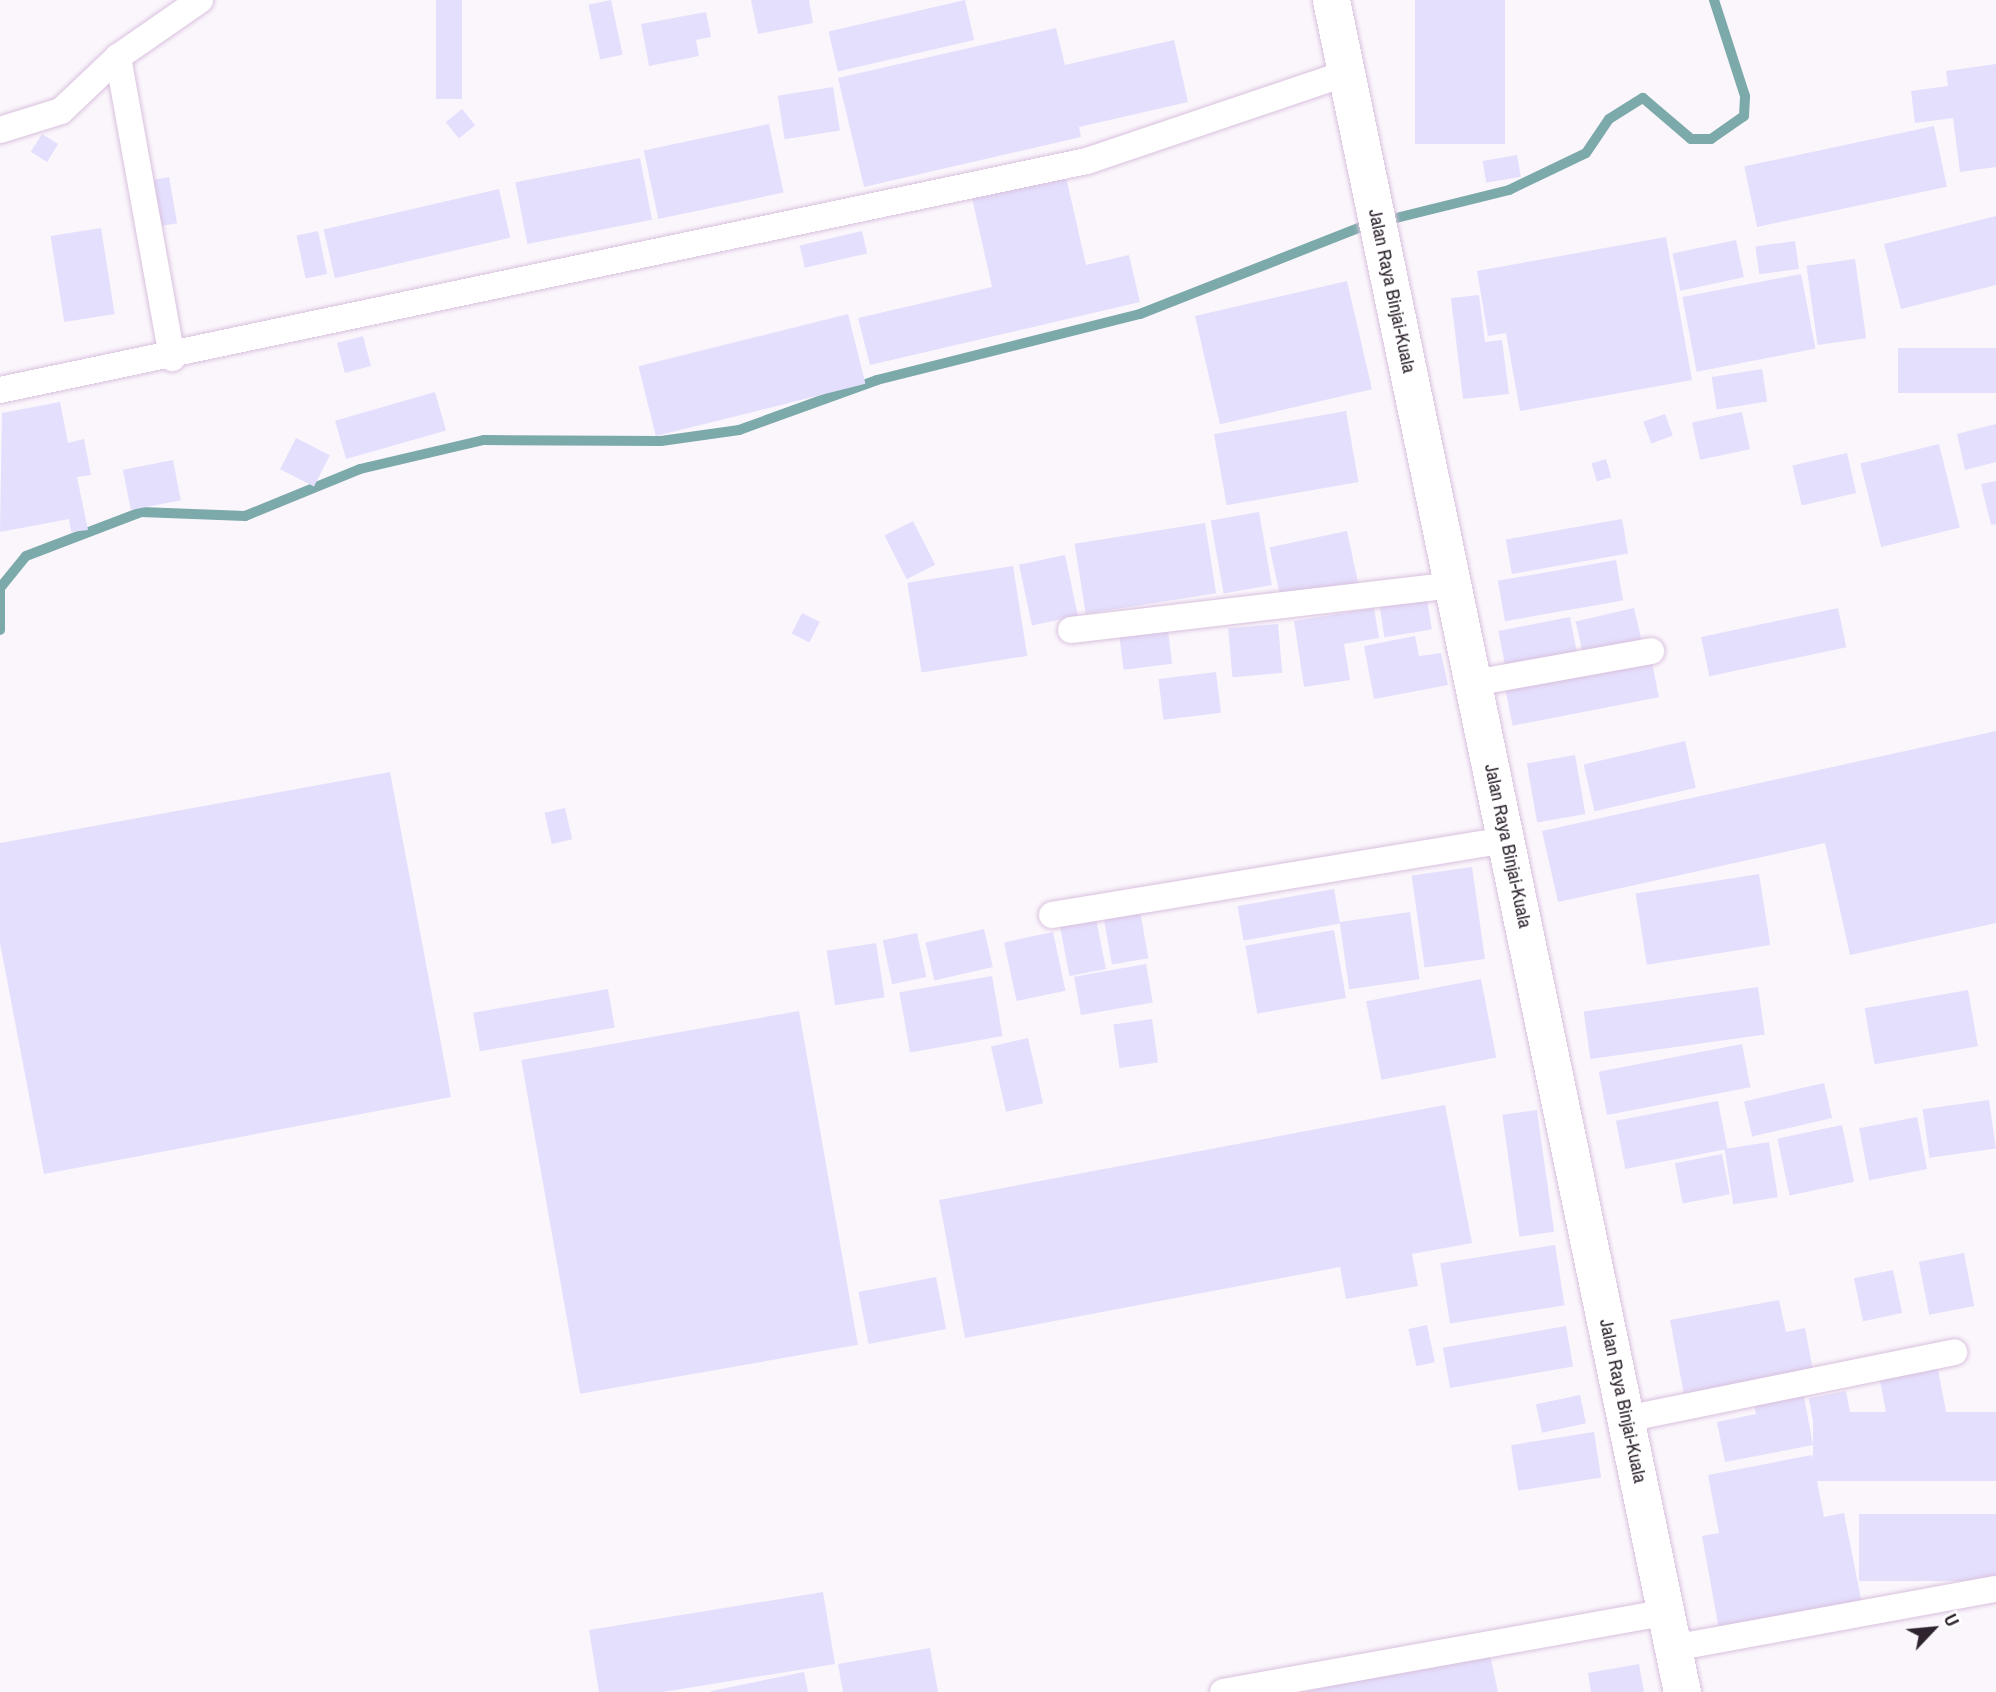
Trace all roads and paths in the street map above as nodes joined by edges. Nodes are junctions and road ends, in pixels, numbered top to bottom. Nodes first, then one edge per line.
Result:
1 (200, 0) edge
2 (1331, 0) edge
3 (118, 57) junction
4 (1347, 73) junction
5 (0, 130) edge
6 (172, 358) junction
7 (0, 390) edge
8 (1454, 585) junction
9 (1071, 630) dead end
10 (1651, 651) dead end
11 (1474, 683) junction
12 (1507, 840) junction
13 (1052, 915) dead end
14 (1954, 1352) dead end
15 (1626, 1419) junction
16 (1996, 1589) edge
17 (1667, 1612) junction
18 (1673, 1648) junction
19 (1223, 1692) edge
20 (1682, 1692) edge

1 - 3 street
2 - 4 main road, Jalan Raya Binjai-Kuala
3 - 5 street
3 - 6 street
4 - 6 street
4 - 8 main road, Jalan Raya Binjai-Kuala
6 - 7 street
8 - 9 street
8 - 11 main road, Jalan Raya Binjai-Kuala
10 - 11 street
11 - 12 main road, Jalan Raya Binjai-Kuala
12 - 13 street
12 - 15 main road, Jalan Raya Binjai-Kuala
14 - 15 street
15 - 17 main road, Jalan Raya Binjai-Kuala
16 - 18 street
17 - 18 main road, Jalan Raya Binjai-Kuala
17 - 19 street
18 - 20 main road, Jalan Raya Binjai-Kuala

